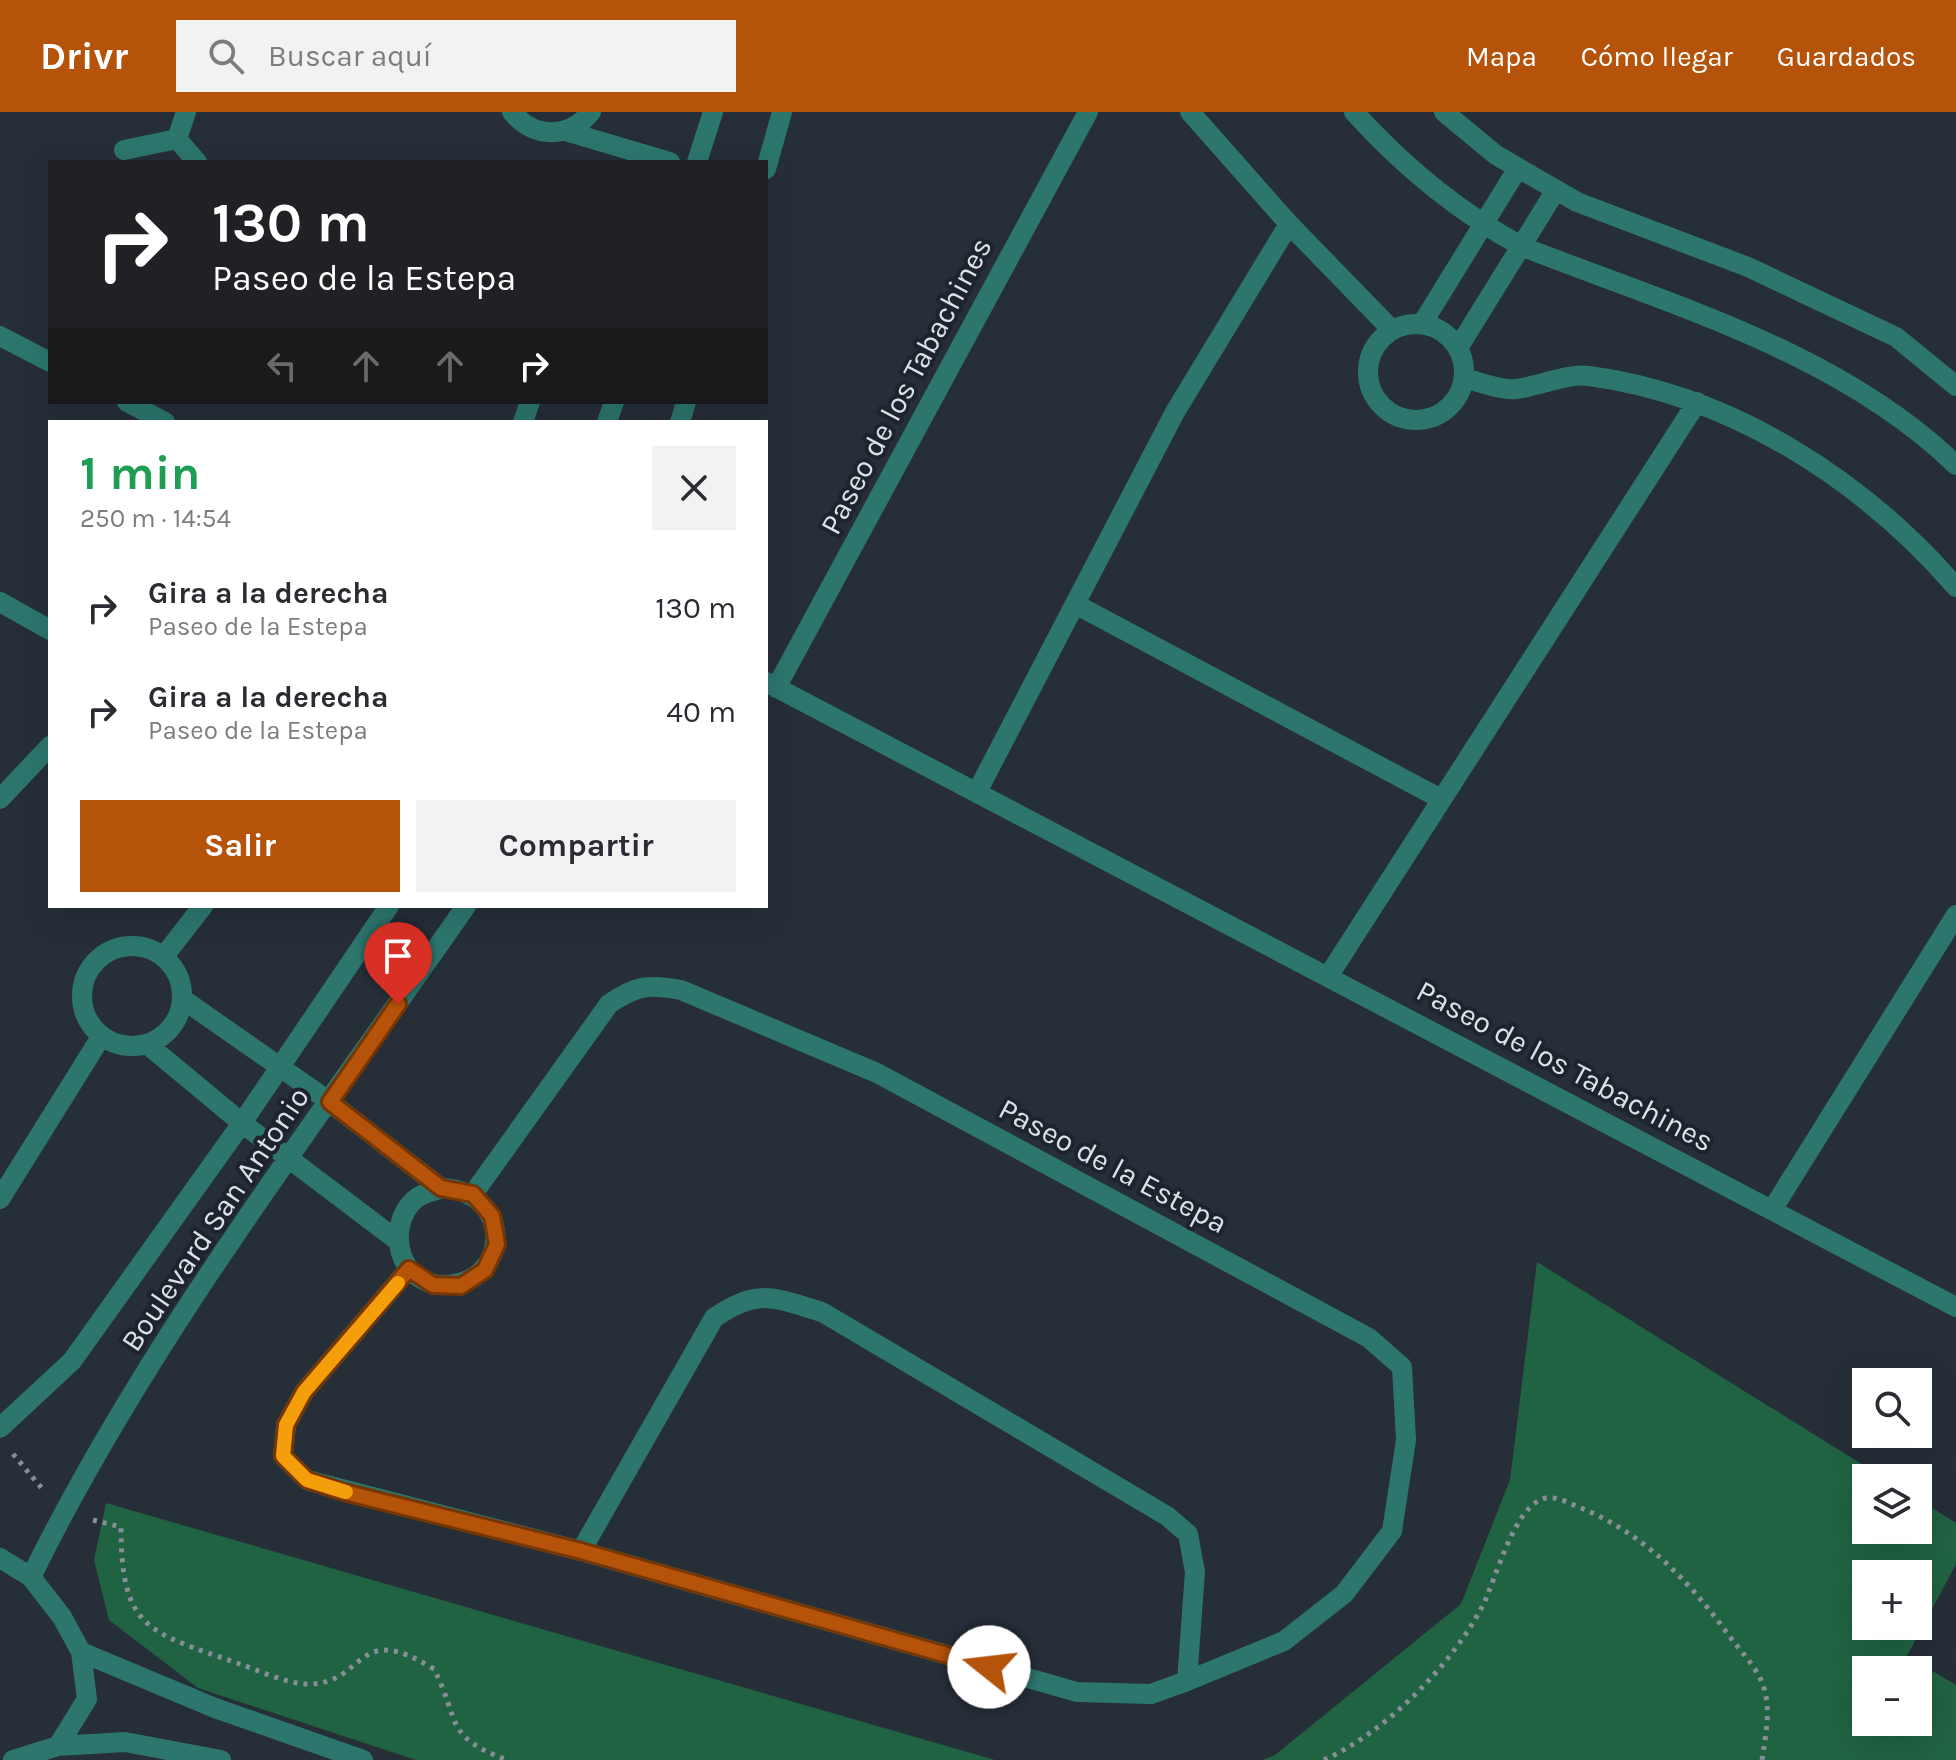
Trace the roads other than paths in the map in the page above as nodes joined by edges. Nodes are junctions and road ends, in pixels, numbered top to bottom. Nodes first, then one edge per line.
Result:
1 (186, 112) edge
2 (512, 112) edge
3 (591, 112) edge
4 (713, 112) edge
5 (782, 112) edge
6 (1088, 112) edge
7 (1190, 112) edge
8 (1354, 112) edge
9 (1444, 112) edge
10 (565, 131) junction
11 (177, 139) junction
12 (124, 150) dead end
13 (614, 154) edge
14 (195, 160) edge
15 (656, 160) edge
16 (698, 160) edge
17 (768, 162) edge
18 (1518, 168) junction
19 (1556, 190) junction
20 (1289, 224) junction
21 (1483, 225) junction
22 (1523, 247) junction
23 (1422, 324) junction
24 (1392, 330) junction
25 (0, 336) edge
26 (1458, 348) junction
27 (48, 361) edge
28 (1464, 378) junction
29 (1956, 386) edge
30 (1697, 402) junction
31 (131, 404) edge
32 (161, 420) edge
33 (1956, 465) edge
34 (1956, 587) edge
35 (0, 602) edge
36 (1075, 604) junction
37 (48, 629) edge
38 (771, 685) edge
39 (48, 748) edge
40 (977, 792) junction
41 (0, 799) edge
42 (1441, 799) junction
43 (201, 908) edge
44 (388, 908) edge
45 (465, 908) edge
46 (1956, 915) edge
47 (164, 956) junction
48 (1329, 975) junction
49 (184, 1000) junction
50 (101, 1037) junction
51 (148, 1045) junction
52 (281, 1066) junction
53 (330, 1102) junction
54 (242, 1123) junction
55 (290, 1160) junction
56 (441, 1188) junction
57 (473, 1194) junction
58 (0, 1199) edge
59 (1772, 1210) junction
60 (398, 1241) junction
61 (409, 1269) junction
62 (1956, 1307) edge
63 (0, 1428) edge
64 (581, 1551) junction
65 (0, 1558) edge
66 (31, 1577) junction
67 (81, 1652) junction
68 (1187, 1681) junction
69 (58, 1746) junction
70 (13, 1760) edge
71 (221, 1760) edge
72 (363, 1760) edge

1 - 11 street
2 - 10 street
3 - 10 street
4 - 16 street
5 - 17 street
6 - 38 street, Paseo de los Tabachines
7 - 20 street
8 - 21 street
9 - 18 street
10 - 13 street
11 - 12 street
11 - 14 street
13 - 15 street
18 - 19 street
18 - 21 street
19 - 22 street
19 - 29 street
20 - 24 street
20 - 36 street
21 - 22 street
21 - 23 street
22 - 26 street
22 - 33 street
23 - 24 street
23 - 26 street
24 - 28 street
25 - 27 street
26 - 28 street
28 - 30 street
30 - 34 street
30 - 42 street
31 - 32 street
35 - 37 street
36 - 40 street
36 - 42 street
38 - 40 street, Paseo de los Tabachines
39 - 41 street
40 - 48 street, Paseo de los Tabachines
42 - 48 street
43 - 47 street
44 - 52 street, Boulevard San Antonio
45 - 53 street, Boulevard San Antonio
46 - 59 street
47 - 49 street
47 - 50 street
48 - 59 street, Paseo de los Tabachines
49 - 51 street
49 - 52 street
50 - 51 street
50 - 58 street
51 - 54 street
52 - 53 street
52 - 54 street, Boulevard San Antonio
53 - 55 street, Boulevard San Antonio
53 - 56 street
54 - 55 street
54 - 63 street, Boulevard San Antonio
55 - 60 street
55 - 66 street, Boulevard San Antonio
56 - 57 street
56 - 60 street
57 - 61 street
57 - 68 street, Paseo de la Estepa
59 - 62 street, Paseo de los Tabachines
60 - 61 street
61 - 64 street, Paseo de la Estepa
64 - 68 street, Paseo de la Estepa
64 - 68 street
65 - 66 street
66 - 67 street
67 - 69 street
67 - 72 street
69 - 70 street
69 - 71 street

